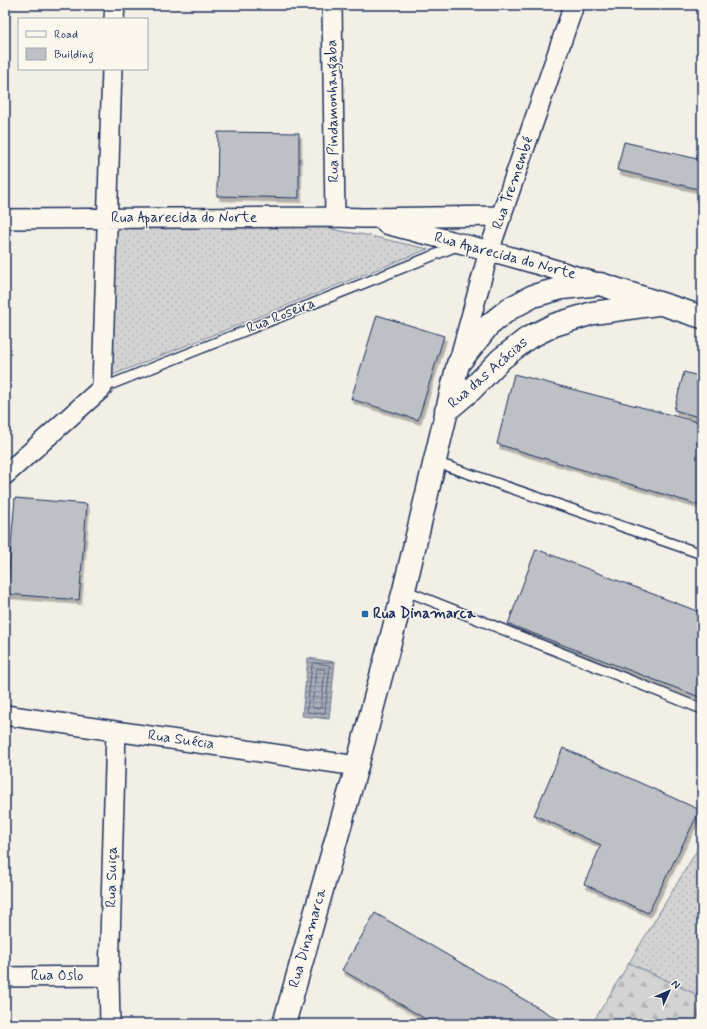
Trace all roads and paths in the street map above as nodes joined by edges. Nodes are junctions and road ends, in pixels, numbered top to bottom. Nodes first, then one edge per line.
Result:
1 (114, 5) edge
2 (332, 5) edge
3 (574, 5) edge
4 (114, 18) edge
5 (112, 70) edge
6 (502, 216) junction
7 (335, 217) junction
8 (108, 218) junction
9 (363, 218) junction
10 (5, 219) edge
11 (461, 244) junction
12 (489, 251) junction
13 (600, 284) junction
14 (662, 303) junction
15 (702, 317) edge
16 (458, 364) junction
17 (102, 388) junction
18 (446, 411) junction
19 (435, 462) junction
20 (5, 474) edge
21 (702, 554) edge
22 (404, 590) junction
23 (702, 709) edge
24 (5, 715) edge
25 (116, 731) junction
26 (357, 766) junction
27 (109, 976) junction
28 (5, 977) edge
29 (110, 1024) edge
30 (284, 1024) edge

1 - 4 street
2 - 7 street, Rua Pindamonhangaba
3 - 6 street, Rua Tremembé
5 - 8 street
6 - 9 street, Rua Aparecida do Norte
6 - 12 street, Rua Tremembé
7 - 8 street, Rua Aparecida do Norte
7 - 9 street, Rua Aparecida do Norte
8 - 10 street, Rua Aparecida do Norte
8 - 17 street
9 - 11 street, Rua Aparecida do Norte
11 - 12 street, Rua Aparecida do Norte
11 - 17 lane, Rua Roseira
12 - 13 street, Rua Aparecida do Norte
12 - 16 street, Rua Tremembé
13 - 14 main road, Rua das Acácias
13 - 16 main road, Rua das Acácias
14 - 15 main road, Rua das Acácias
14 - 18 main road, Rua das Acácias
16 - 18 main road, Rua das Acácias
17 - 20 street, Rua Roseira
18 - 19 main road, Rua Dinamarca
19 - 21 lane
19 - 22 main road, Rua Dinamarca
22 - 23 lane
22 - 26 main road, Rua Dinamarca
24 - 25 street, Rua Suécia
25 - 26 street, Rua Suécia
25 - 27 street, Rua Suiça
26 - 30 main road, Rua Dinamarca
27 - 28 street, Rua Oslo
27 - 29 street, Rua Suiça

